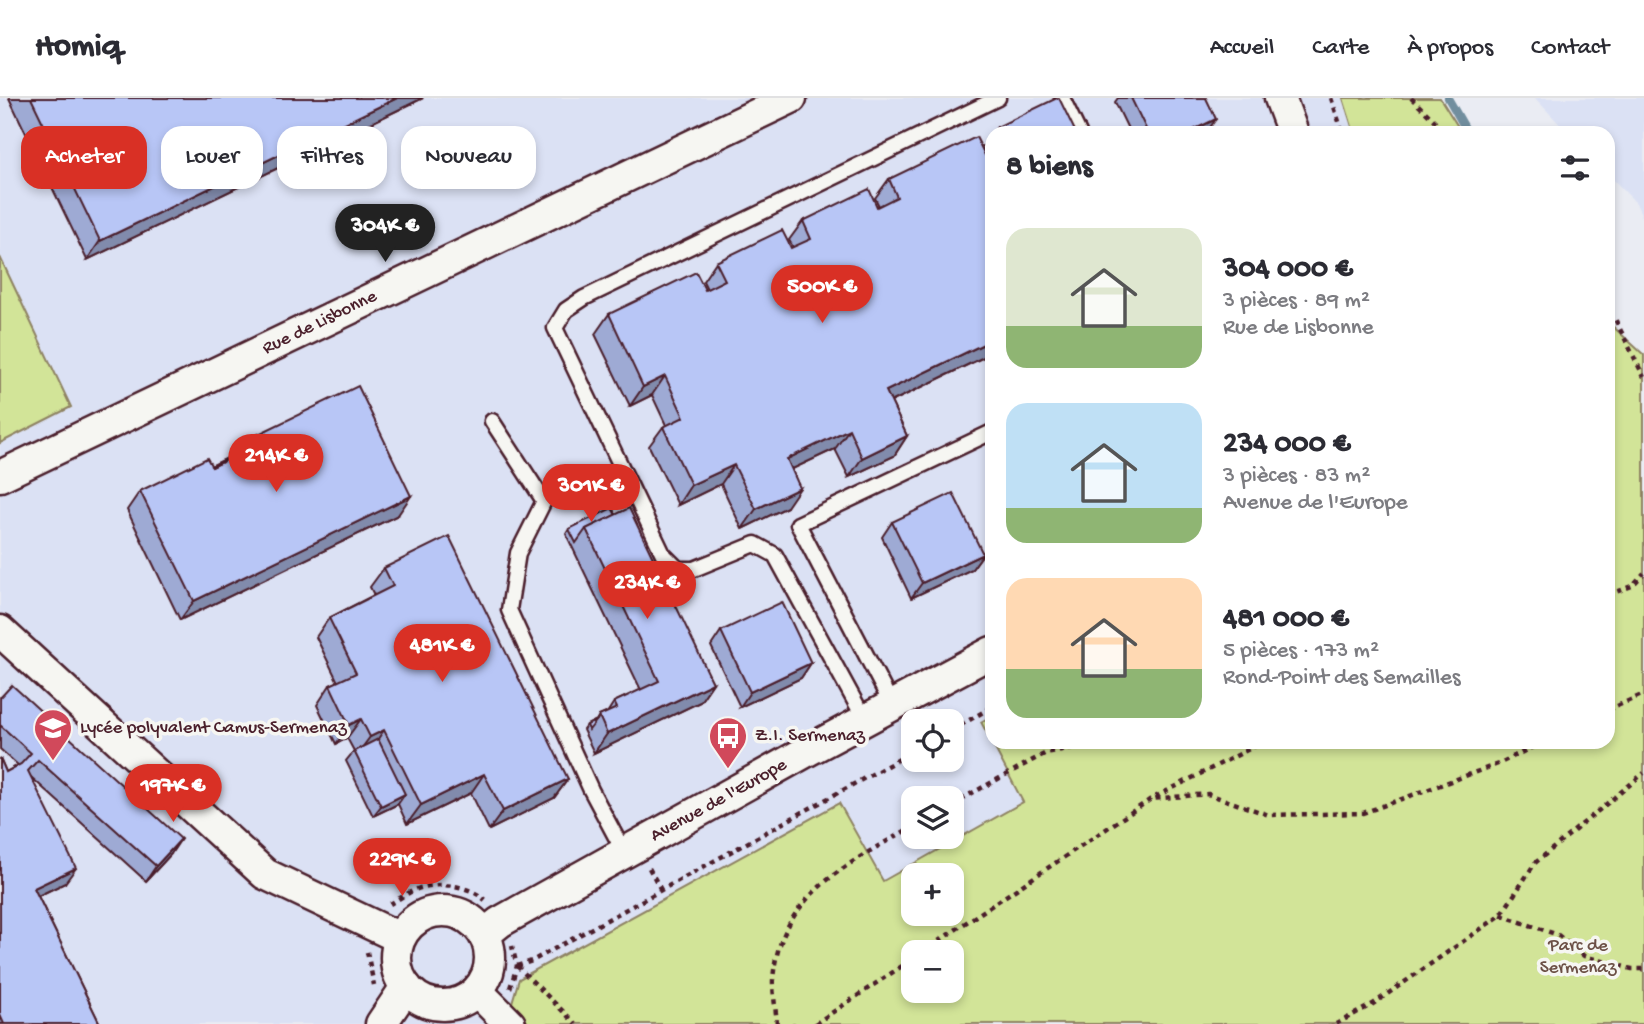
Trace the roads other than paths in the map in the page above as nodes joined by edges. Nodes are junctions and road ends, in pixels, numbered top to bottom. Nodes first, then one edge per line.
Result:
1 (791, 98) edge
2 (998, 98) edge
3 (1062, 98) edge
4 (1280, 98) edge
5 (1076, 126) edge
6 (1290, 126) edge
7 (492, 421) dead end
8 (985, 435) edge
9 (0, 476) edge
10 (0, 631) edge
11 (985, 656) edge
12 (892, 705) junction
13 (865, 720) junction
14 (625, 854) junction
15 (485, 934) junction
16 (400, 938) junction
17 (406, 987) junction
18 (477, 991) junction
19 (381, 1024) edge
20 (510, 1024) edge

1 - 9 street, Rue de Lisbonne
2 - 13 lane
3 - 5 lane
4 - 6 street
7 - 14 lane
8 - 12 lane
10 - 16 street
11 - 12 street, Avenue de l'Europe
12 - 13 street, Avenue de l'Europe
13 - 14 street, Avenue de l'Europe
14 - 15 street, Avenue de l'Europe
15 - 16 street
15 - 18 street
16 - 17 street
17 - 18 street
17 - 19 street
18 - 20 street

